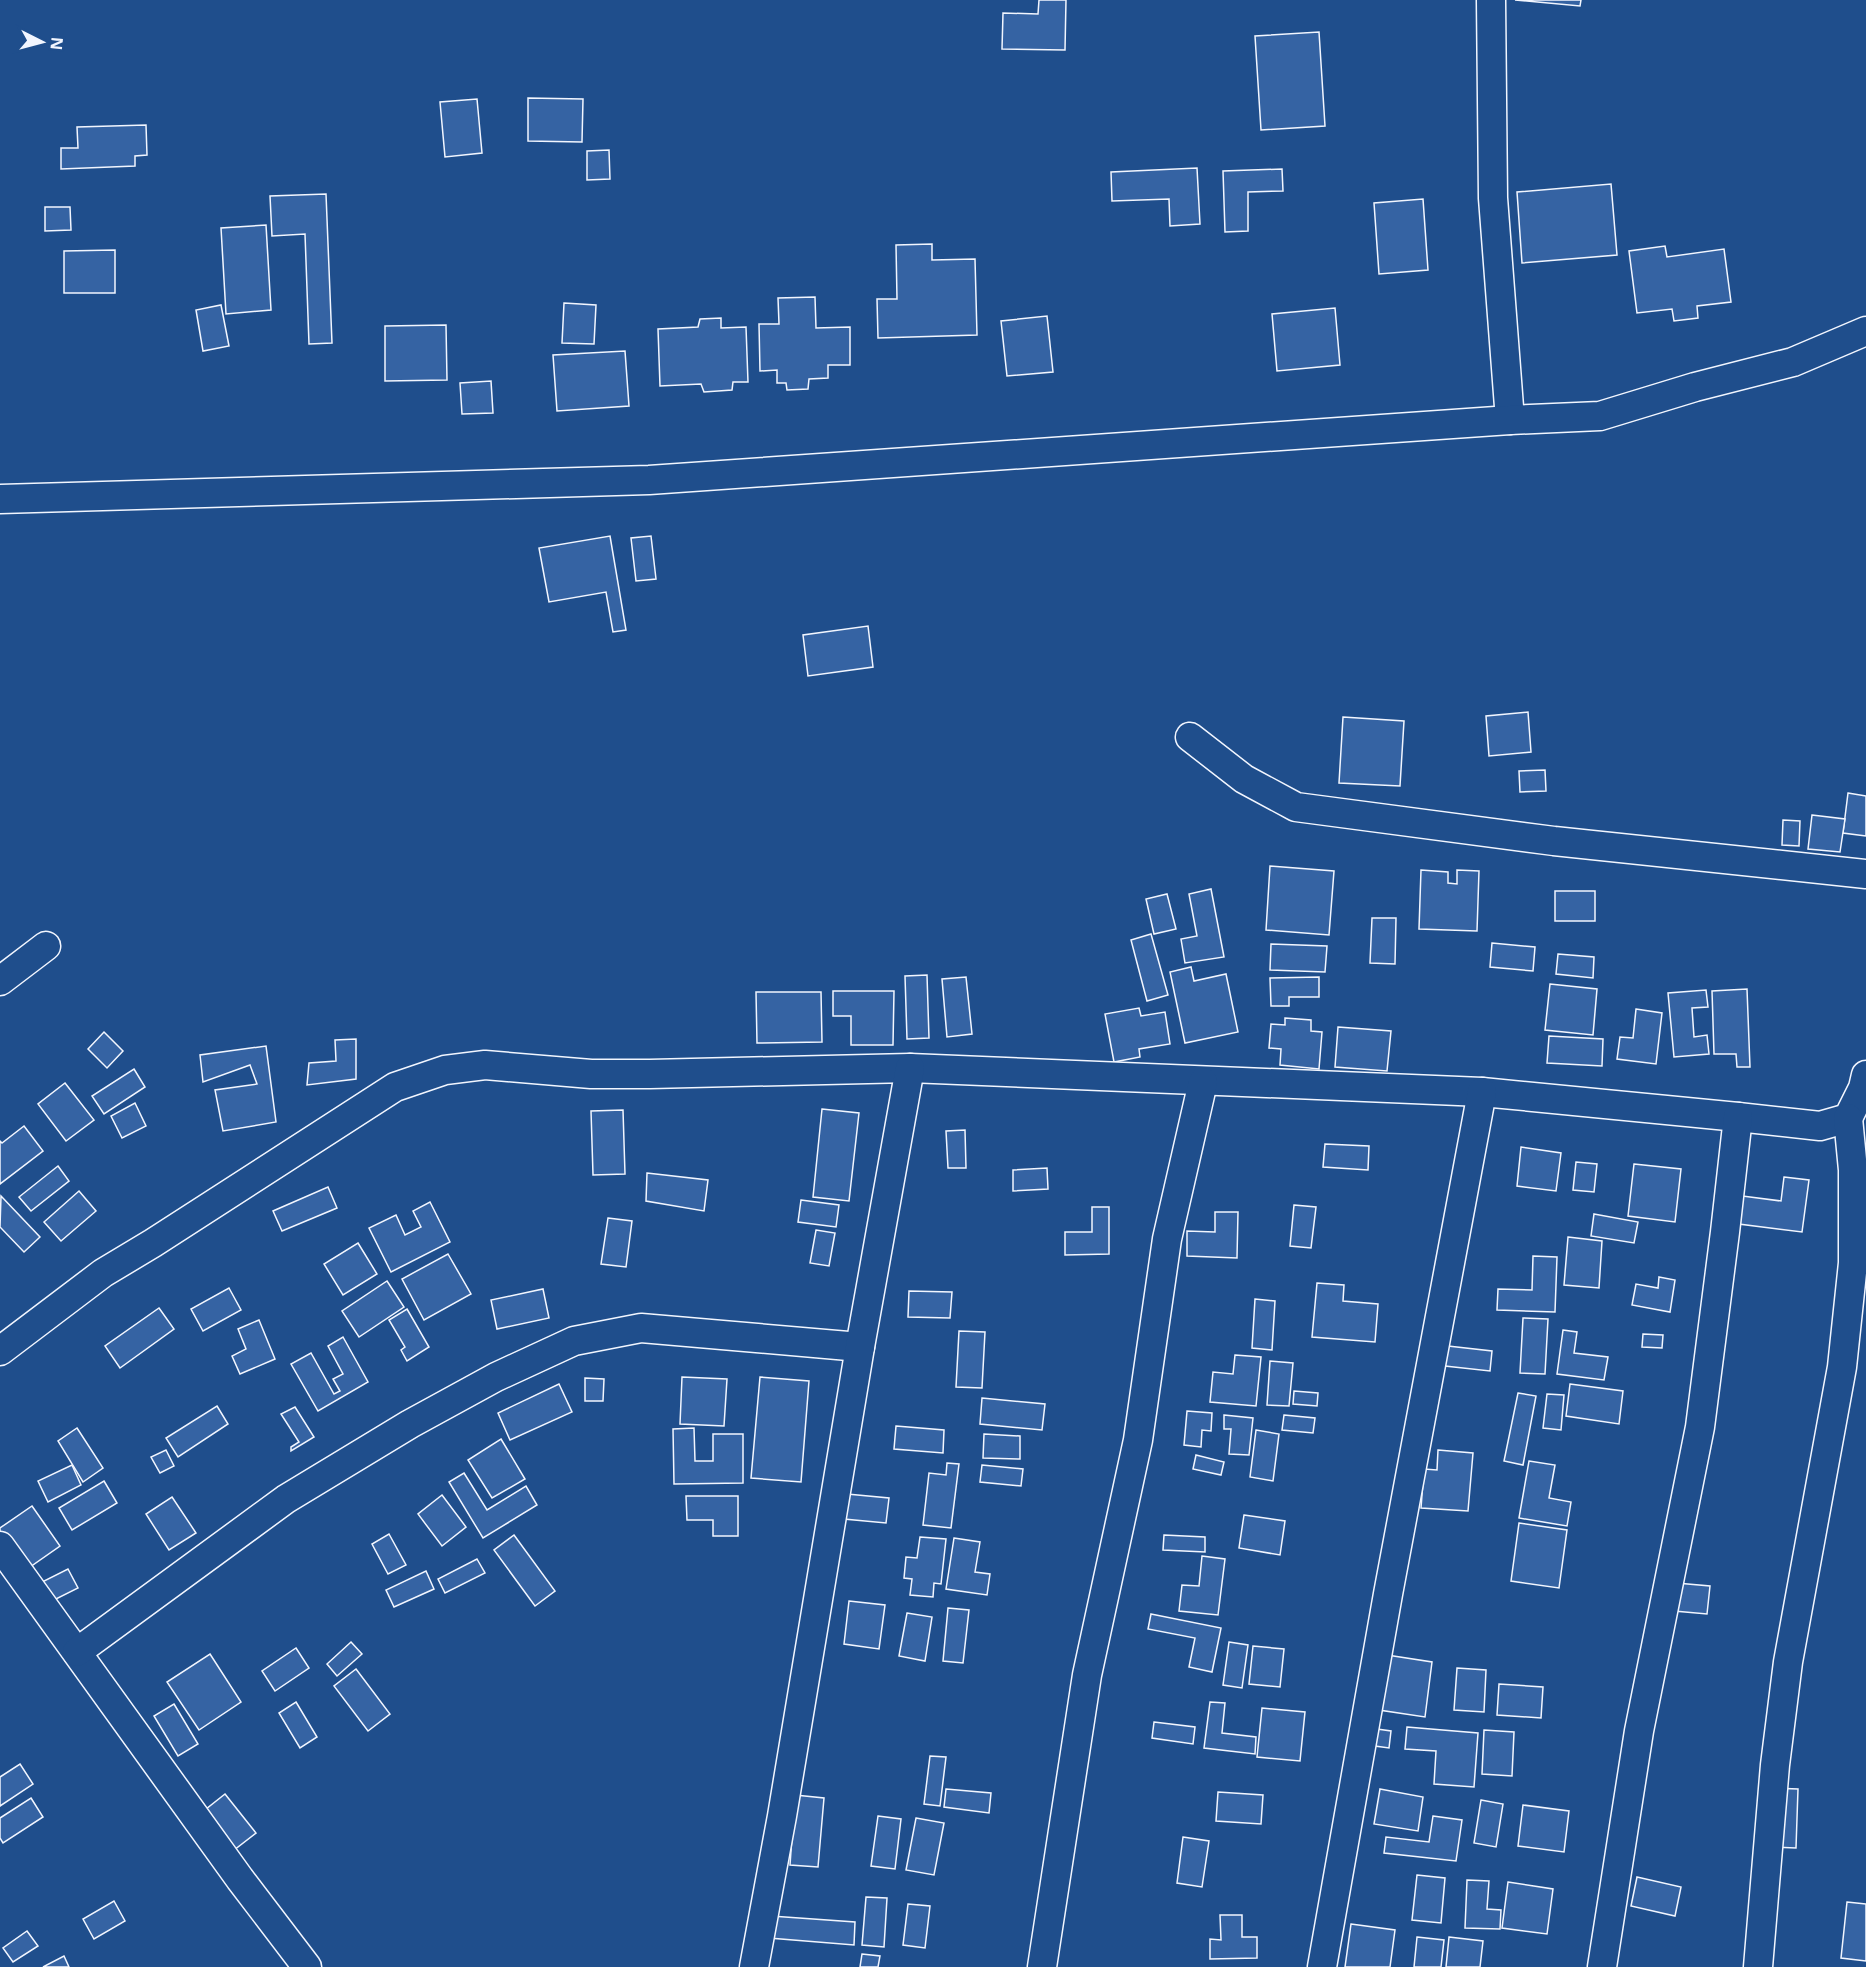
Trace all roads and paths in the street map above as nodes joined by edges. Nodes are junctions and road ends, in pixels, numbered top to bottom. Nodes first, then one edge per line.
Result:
1 (1491, 0) edge
2 (1866, 331) edge
3 (1510, 420) junction
4 (0, 499) edge
5 (1190, 737) dead end
6 (1866, 874) edge
7 (46, 946) dead end
8 (0, 981) edge
9 (910, 1068) junction
10 (1866, 1076) edge
11 (1203, 1082) junction
12 (1482, 1092) junction
13 (1738, 1117) junction
14 (1848, 1118) junction
15 (860, 1347) junction
16 (0, 1351) edge
17 (0, 1546) edge
18 (77, 1652) junction
19 (307, 1967) edge
20 (754, 1967) edge
21 (1042, 1967) edge
22 (1322, 1967) edge
23 (1602, 1967) edge
24 (1758, 1967) edge

1 - 3 street
2 - 3 street
3 - 4 street
5 - 6 street
7 - 8 street
9 - 11 street
9 - 15 street
9 - 16 street
10 - 14 street
11 - 12 street
11 - 21 street
12 - 13 street
12 - 22 street
13 - 14 street
13 - 23 street
14 - 24 street
15 - 18 street
15 - 20 street
17 - 18 street
18 - 19 street

